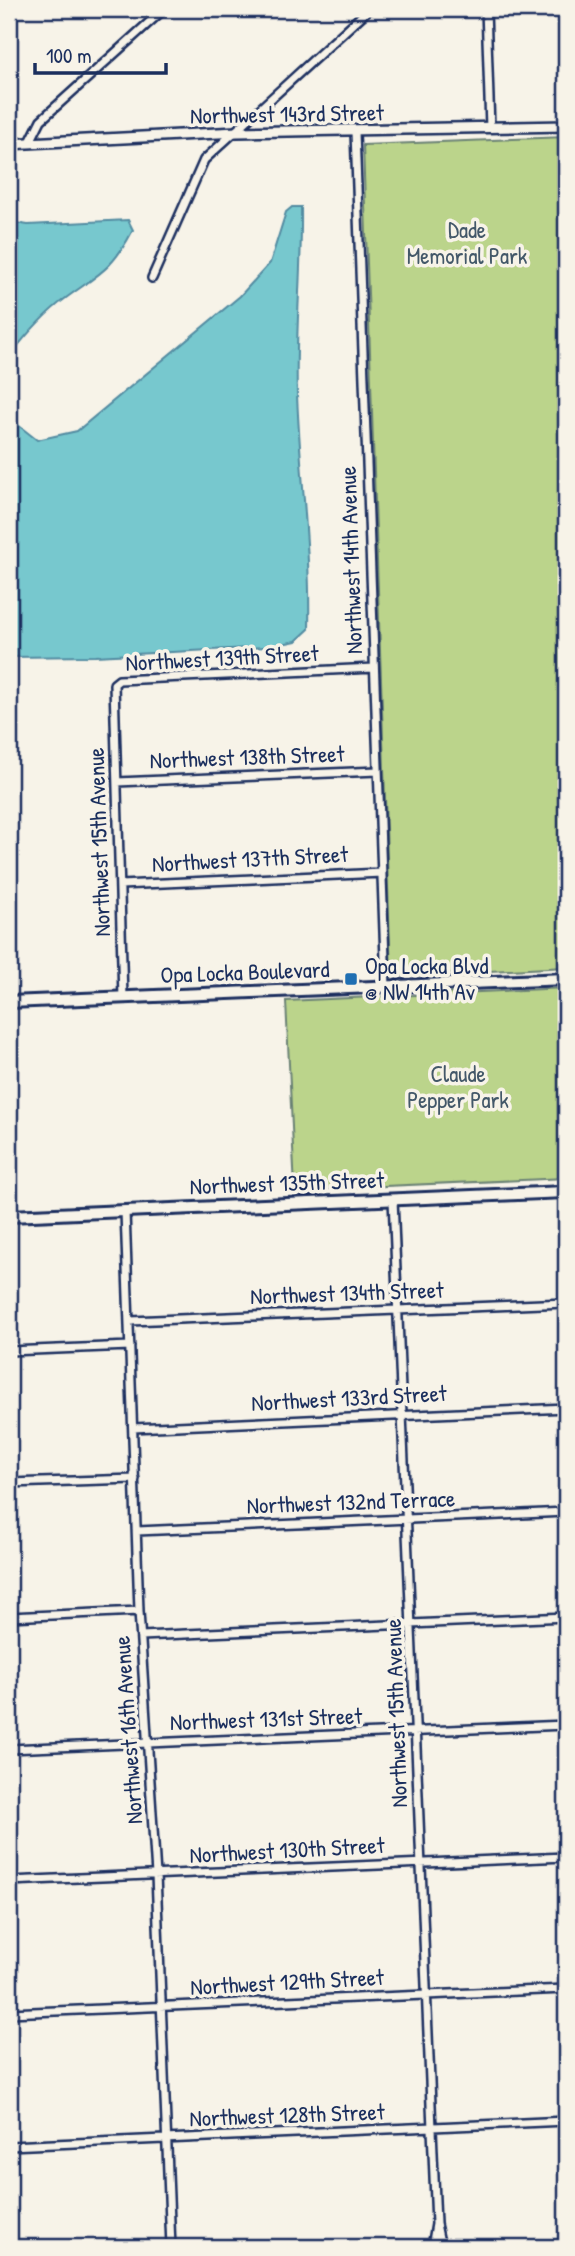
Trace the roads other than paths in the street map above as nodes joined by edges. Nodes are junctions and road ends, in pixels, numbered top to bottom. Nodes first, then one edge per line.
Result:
1 (164, 9) edge
2 (369, 9) edge
3 (486, 9) edge
4 (566, 125) edge
5 (490, 128) junction
6 (237, 132) junction
7 (355, 132) junction
8 (30, 142) junction
9 (9, 144) edge
10 (152, 278) dead end
11 (374, 668) junction
12 (114, 684) joint
13 (378, 771) junction
14 (117, 782) junction
15 (382, 873) junction
16 (120, 885) junction
17 (566, 979) edge
18 (386, 987) junction
19 (123, 998) junction
20 (9, 1002) edge
21 (566, 1192) edge
22 (393, 1199) junction
23 (125, 1211) junction
24 (9, 1216) edge
25 (566, 1303) edge
26 (398, 1310) junction
27 (130, 1321) junction
28 (130, 1346) junction
29 (9, 1350) edge
30 (566, 1408) edge
31 (402, 1415) junction
32 (133, 1428) junction
33 (135, 1479) junction
34 (9, 1483) edge
35 (566, 1512) edge
36 (408, 1519) junction
37 (137, 1531) junction
38 (139, 1611) junction
39 (9, 1617) edge
40 (566, 1617) edge
41 (413, 1624) junction
42 (141, 1636) junction
43 (566, 1725) edge
44 (416, 1731) junction
45 (148, 1743) junction
46 (9, 1749) edge
47 (566, 1857) edge
48 (421, 1863) junction
49 (156, 1875) junction
50 (9, 1881) edge
51 (566, 1989) edge
52 (426, 1995) junction
53 (161, 2008) junction
54 (9, 2013) edge
55 (566, 2121) edge
56 (433, 2128) junction
57 (167, 2139) junction
58 (9, 2146) edge
59 (436, 2224) junction
60 (171, 2247) edge
61 (432, 2247) edge
62 (441, 2247) edge

1 - 8 street
2 - 6 street
3 - 5 street
4 - 5 street, Northwest 143rd Street
5 - 7 street, Northwest 143rd Street
6 - 7 street, Northwest 143rd Street
6 - 8 street, Northwest 143rd Street
6 - 10 street
7 - 11 street, Northwest 14th Avenue
8 - 9 street, Northwest 143rd Street
11 - 12 street, Northwest 139th Street
11 - 13 street, Northwest 14th Avenue
12 - 14 street, Northwest 15th Avenue
13 - 14 street, Northwest 138th Street
13 - 15 street, Northwest 14th Avenue
14 - 16 street, Northwest 15th Avenue
15 - 16 street, Northwest 137th Street
15 - 18 street, Northwest 14th Avenue
16 - 19 street, Northwest 15th Avenue
17 - 18 main road, Opa Locka Boulevard
18 - 19 main road, Opa Locka Boulevard
19 - 20 main road, Opa Locka Boulevard
21 - 22 main road, Northwest 135th Street
22 - 23 main road, Northwest 135th Street
22 - 26 street, Northwest 15th Avenue
23 - 24 main road, Northwest 135th Street
23 - 27 street, Northwest 16th Avenue
25 - 26 street, Northwest 134th Street
26 - 27 street, Northwest 134th Street
26 - 31 street, Northwest 15th Avenue
27 - 28 street, Northwest 16th Avenue
28 - 29 street
28 - 32 street, Northwest 16th Avenue
30 - 31 street, Northwest 133rd Street
31 - 32 street, Northwest 133rd Street
31 - 36 street, Northwest 15th Avenue
32 - 33 street, Northwest 16th Avenue
33 - 34 street
33 - 37 street, Northwest 16th Avenue
35 - 36 street, Northwest 132nd Terrace
36 - 37 street, Northwest 132nd Terrace
36 - 41 street, Northwest 15th Avenue
37 - 38 street, Northwest 16th Avenue
38 - 39 street
38 - 42 street, Northwest 16th Avenue
40 - 41 street
41 - 42 street
41 - 44 street, Northwest 15th Avenue
42 - 45 street, Northwest 16th Avenue
43 - 44 street, Northwest 131st Street
44 - 45 street, Northwest 131st Street
44 - 48 street, Northwest 15th Avenue
45 - 46 street, Northwest 131st Street
45 - 49 street, Northwest 16th Avenue
47 - 48 street, Northwest 130th Street
48 - 49 street, Northwest 130th Street
48 - 52 street, Northwest 15th Avenue
49 - 50 street, Northwest 130th Street
49 - 53 street, Northwest 16th Avenue
51 - 52 street, Northwest 129th Street
52 - 53 street, Northwest 129th Street
52 - 56 street, Northwest 15th Avenue
53 - 54 street, Northwest 129th Street
53 - 57 street, Northwest 16th Avenue
55 - 56 street, Northwest 128th Street
56 - 57 street, Northwest 128th Street
56 - 59 street, Northwest 15th Avenue
57 - 58 street, Northwest 128th Street
57 - 60 street, Northwest 16th Avenue
59 - 61 street, Northwest 15th Avenue
59 - 62 street, Northwest 15th Avenue

